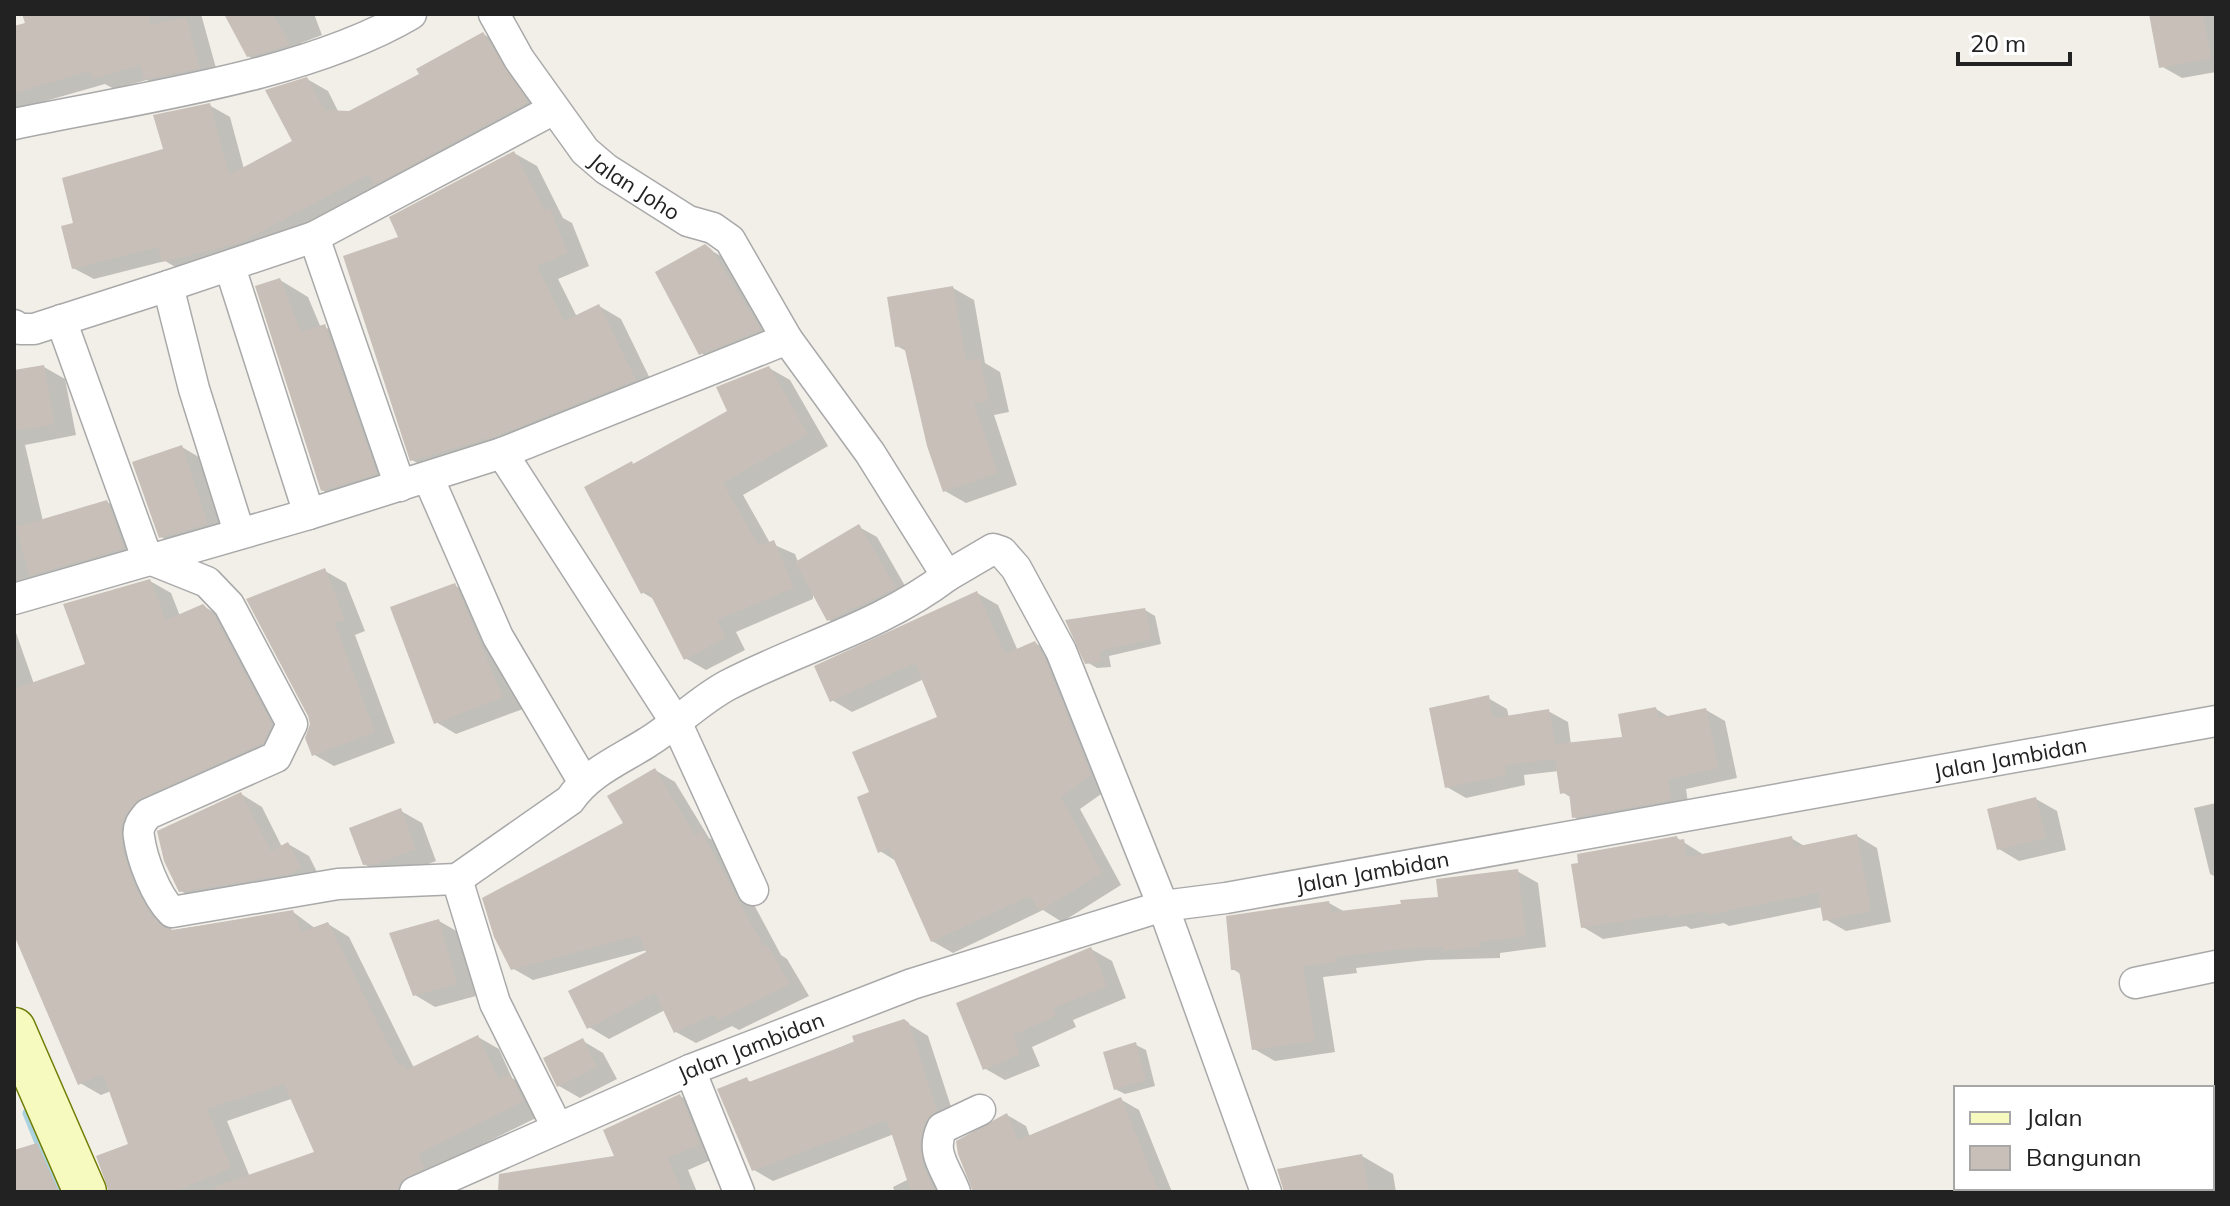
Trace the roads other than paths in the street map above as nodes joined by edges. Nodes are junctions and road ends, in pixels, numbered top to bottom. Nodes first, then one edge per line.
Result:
1 (411, 14) edge
2 (494, 14) edge
3 (554, 109) junction
4 (14, 124) edge
5 (314, 237) junction
6 (230, 267) junction
7 (168, 286) junction
8 (61, 320) junction
9 (14, 325) edge
10 (787, 339) junction
11 (502, 453) junction
12 (414, 482) junction
13 (309, 514) junction
14 (239, 532) junction
15 (147, 558) junction
16 (947, 576) junction
17 (14, 599) edge
18 (2216, 721) edge
19 (677, 724) junction
20 (583, 781) junction
21 (457, 879) junction
22 (753, 890) dead end
23 (1163, 906) junction
24 (2216, 966) edge
25 (2135, 983) dead end
26 (14, 1029) edge
27 (690, 1070) junction
28 (980, 1110) dead end
29 (557, 1127) junction
30 (431, 1190) edge
31 (85, 1192) edge
32 (739, 1192) edge
33 (955, 1192) edge
34 (1266, 1192) edge

1 - 4 street
2 - 3 street, Jalan Joho
3 - 5 street
3 - 10 street, Jalan Joho
5 - 6 street
5 - 12 street
6 - 7 street
6 - 13 street
7 - 8 street
7 - 14 street
8 - 9 street
8 - 15 street
10 - 11 street
10 - 16 street, Jalan Joho
11 - 12 street
11 - 19 street
12 - 13 street
12 - 20 street
13 - 14 street
14 - 15 street
15 - 17 street
15 - 21 street
16 - 19 street
16 - 23 street
18 - 23 street, Jalan Jambidan
19 - 20 street
19 - 22 street
20 - 21 street
21 - 29 street
23 - 27 street, Jalan Jambidan
23 - 34 street
24 - 25 street
26 - 31 main road
27 - 29 street, Jalan Jambidan
27 - 32 street
28 - 33 street
29 - 30 street, Jalan Jambidan

